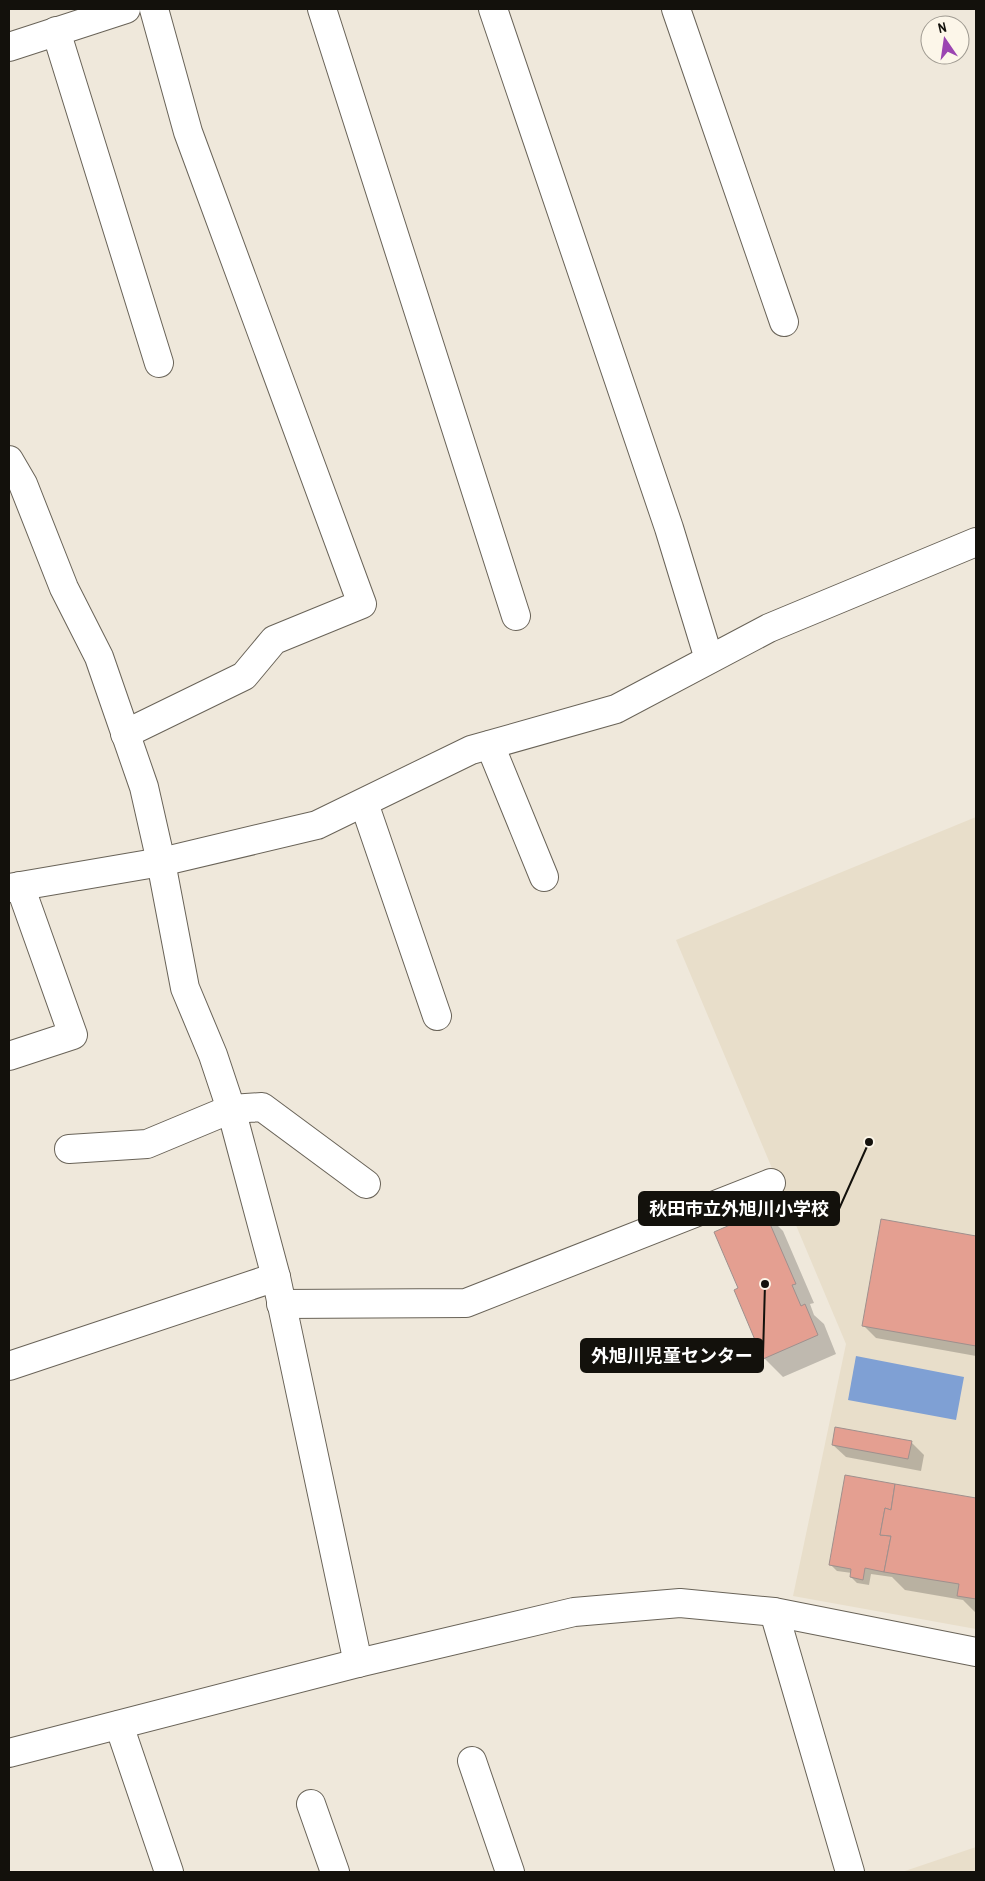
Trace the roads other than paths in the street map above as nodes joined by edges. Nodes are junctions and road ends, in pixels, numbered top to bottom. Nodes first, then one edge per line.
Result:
1 (126, 9) edge
2 (154, 9) edge
3 (322, 9) edge
4 (493, 9) edge
5 (676, 9) edge
6 (56, 31) junction
7 (9, 47) edge
8 (784, 322) dead end
9 (159, 363) dead end
10 (9, 460) edge
11 (976, 542) edge
12 (516, 616) dead end
13 (709, 659) junction
14 (126, 734) junction
15 (490, 744) junction
16 (364, 803) junction
17 (161, 862) junction
18 (544, 877) dead end
19 (14, 887) edge
20 (437, 1016) dead end
21 (9, 1056) edge
22 (232, 1109) junction
23 (69, 1149) dead end
24 (771, 1183) dead end
25 (366, 1184) dead end
26 (276, 1277) junction
27 (281, 1304) junction
28 (9, 1366) edge
29 (774, 1612) junction
30 (976, 1652) edge
31 (358, 1663) junction
32 (119, 1725) junction
33 (9, 1753) edge
34 (472, 1761) dead end
35 (311, 1804) dead end
36 (169, 1872) edge
37 (335, 1872) edge
38 (510, 1872) edge
39 (850, 1872) edge

1 - 6 street
2 - 14 street
3 - 12 street
4 - 13 street
5 - 8 street
6 - 7 street
6 - 9 street
10 - 14 street
11 - 13 street
13 - 15 street
14 - 17 street
15 - 16 street
15 - 18 street
16 - 17 street
16 - 20 street
17 - 19 street
17 - 22 street
19 - 21 street
22 - 23 street
22 - 25 street
22 - 26 street
24 - 27 street
26 - 27 street
26 - 28 street
27 - 31 street
29 - 30 street
29 - 31 street
29 - 39 street
31 - 32 street
32 - 33 street
32 - 36 street
34 - 38 street
35 - 37 street

